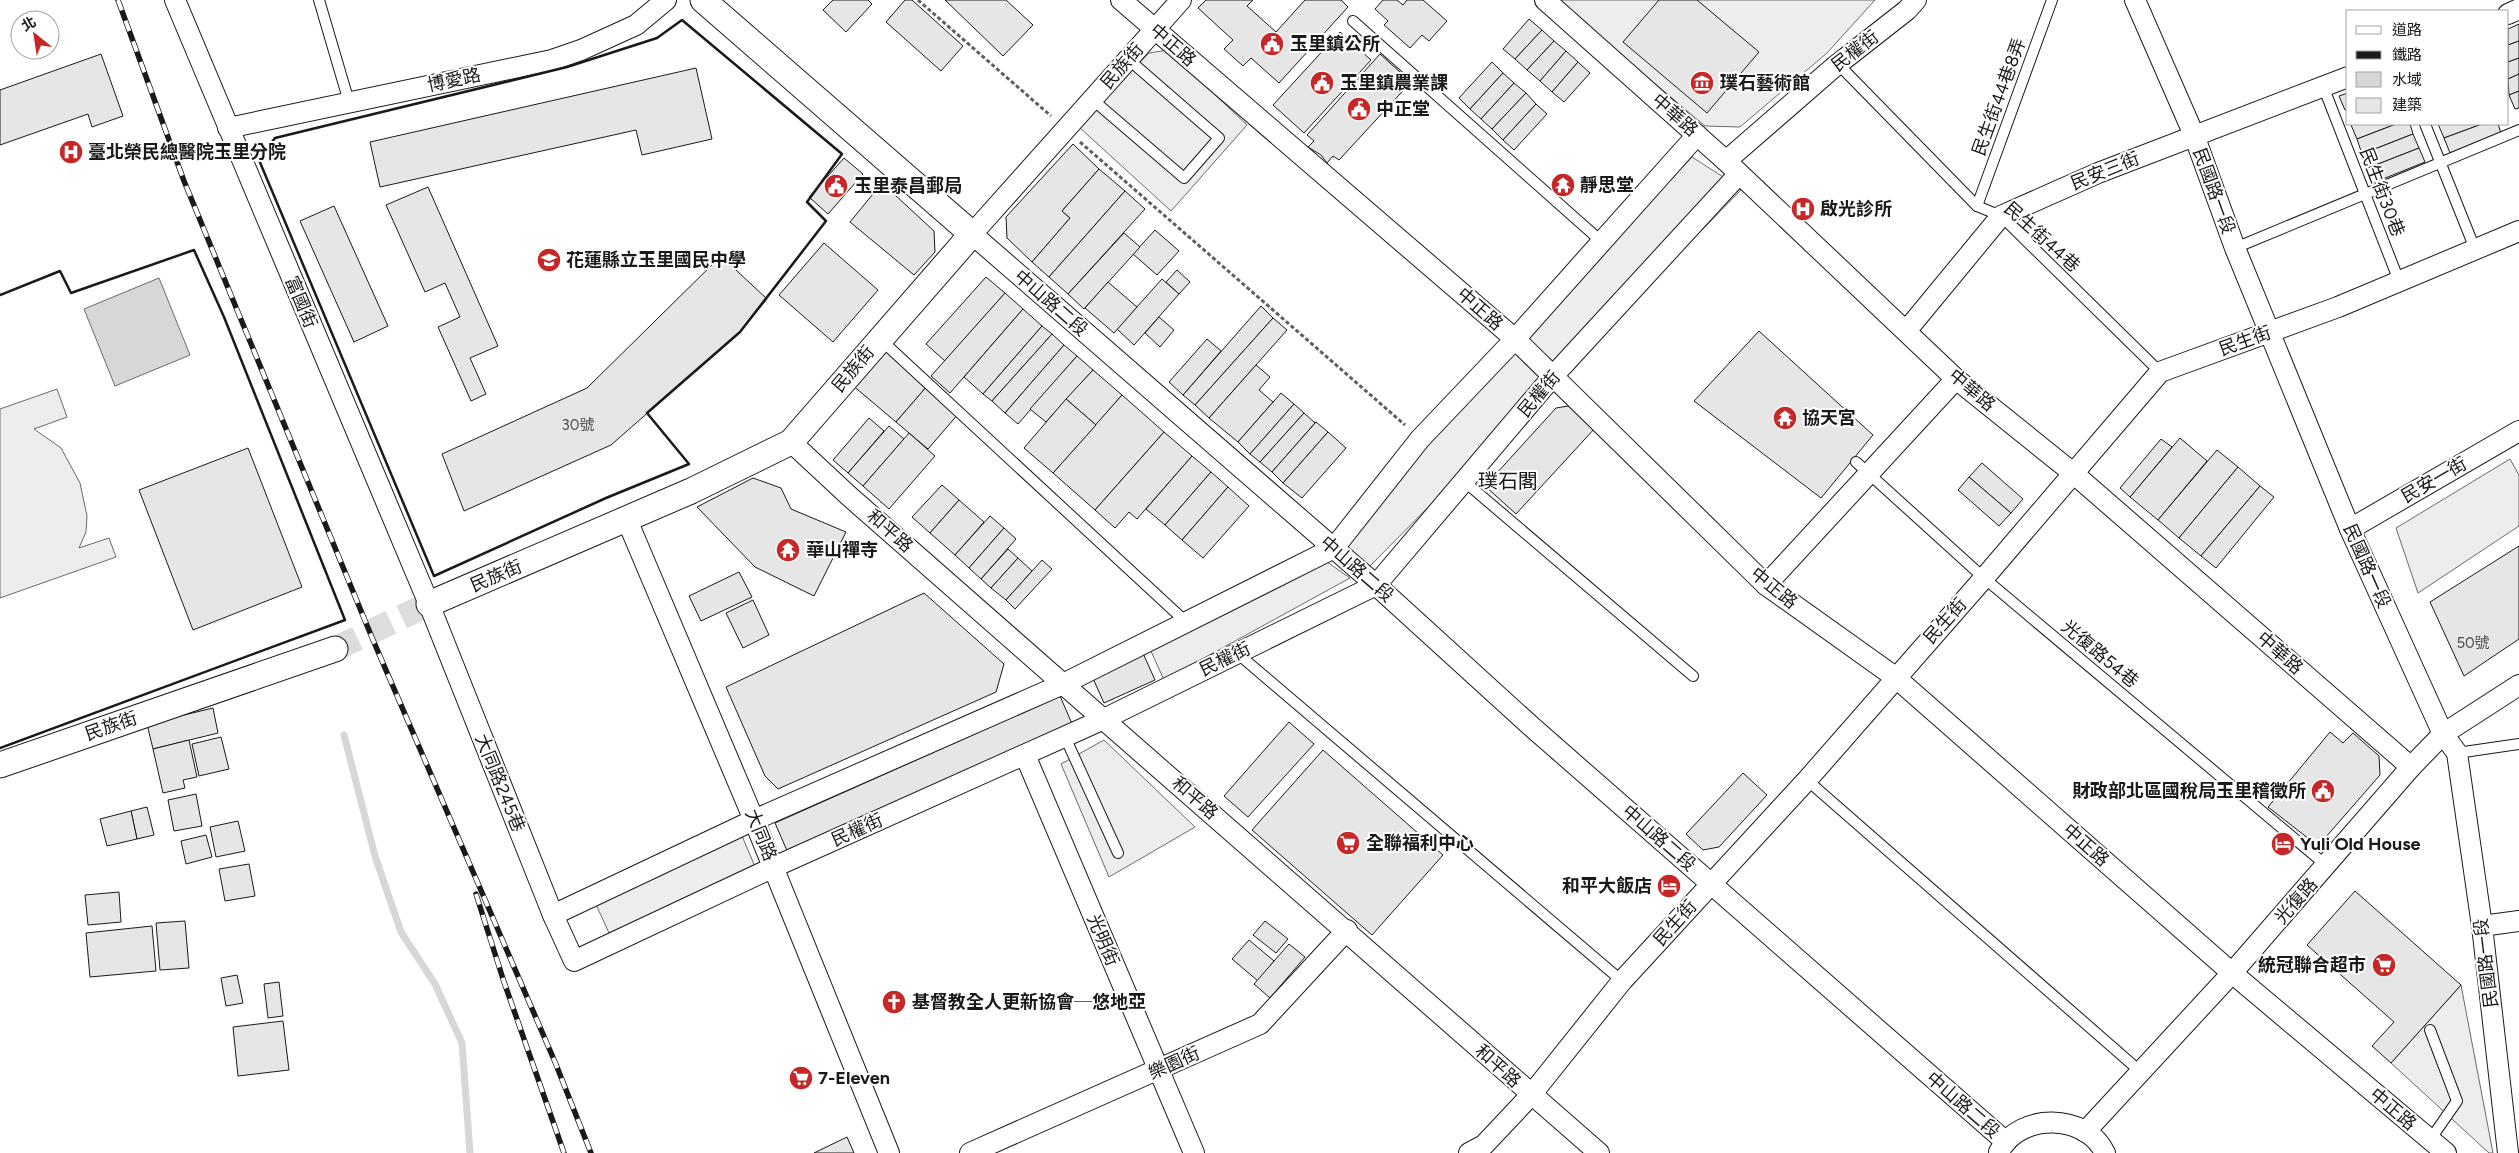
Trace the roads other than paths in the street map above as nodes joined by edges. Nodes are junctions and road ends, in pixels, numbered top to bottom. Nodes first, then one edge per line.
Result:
1 (175, 0) edge
2 (319, 0) edge
3 (666, 0) edge
4 (703, 0) edge
5 (1121, 0) edge
6 (1181, 0) edge
7 (1545, 0) edge
8 (1916, 0) edge
9 (2052, 0) edge
10 (2135, 0) edge
11 (1353, 21) dead end
12 (1155, 29) junction
13 (1128, 60) junction
14 (1838, 64) junction
15 (2346, 78) edge
16 (2323, 86) junction
17 (1093, 100) junction
18 (349, 102) junction
19 (2425, 125) edge
20 (228, 128) junction
21 (2519, 130) edge
22 (1697, 134) junction
23 (2194, 136) junction
24 (2440, 162) junction
25 (1733, 167) junction
26 (2364, 194) junction
27 (1977, 206) junction
28 (2000, 216) junction
29 (2519, 232) edge
30 (972, 234) junction
31 (1602, 242) junction
32 (2235, 248) junction
33 (2475, 249) junction
34 (2399, 281) junction
35 (1906, 330) junction
36 (2268, 332) junction
37 (879, 338) junction
38 (1515, 339) junction
39 (2160, 372) junction
40 (1554, 375) junction
41 (1956, 379) junction
42 (2519, 431) edge
43 (791, 442) junction
44 (1863, 467) junction
45 (2073, 473) junction
46 (1465, 482) junction
47 (627, 520) junction
48 (2350, 529) junction
49 (1334, 548) junction
50 (1984, 578) junction
51 (1376, 585) junction
52 (1766, 585) junction
53 (429, 604) junction
54 (1186, 622) junction
55 (335, 649) tunnel mouth
56 (1237, 652) junction
57 (1693, 676) dead end
58 (1895, 677) junction
59 (1063, 684) junction
60 (2519, 684) edge
61 (1104, 720) junction
62 (2443, 734) junction
63 (1065, 737) junction
64 (2519, 744) edge
65 (2456, 753) junction
66 (1024, 755) junction
67 (0, 765) edge
68 (2411, 767) junction
69 (1807, 780) junction
70 (754, 820) junction
71 (1118, 853) dead end
72 (2327, 866) junction
73 (774, 867) junction
74 (1711, 883) junction
75 (553, 915) junction
76 (2519, 921) edge
77 (2482, 926) junction
78 (1347, 930) junction
79 (574, 961) joint
80 (2232, 973) junction
81 (1622, 981) junction
82 (2430, 1030) dead end
83 (1158, 1070) junction
84 (2142, 1073) junction
85 (1531, 1095) junction
86 (2085, 1132) junction
87 (2430, 1140) junction
88 (2511, 1147) edge
89 (2002, 1148) edge
90 (888, 1153) edge
91 (970, 1153) edge
92 (1194, 1153) edge
93 (1469, 1153) edge
94 (1599, 1153) edge
95 (2105, 1153) edge
96 (2446, 1153) edge

1 - 20 street, 富國街
2 - 18 lane
3 - 18 street, 博愛路
4 - 30 street, 中山路二段
5 - 12 street, 中正路
6 - 12 street, 民族街
7 - 22 street, 中華路
8 - 14 street, 民權街
9 - 27 lane, 民生街44巷8弄
10 - 23 street, 民國路一段
11 - 31 lane
12 - 13 street, 民族街
12 - 38 street, 中正路
13 - 17 street, 民族街
13 - 17 lane
14 - 25 street, 民權街
14 - 27 lane, 民生街44巷
15 - 16 street, 民安三街
16 - 23 street, 民安三街
16 - 26 lane, 民生街30巷
17 - 30 street, 民族街
18 - 20 street, 博愛路
19 - 24 lane
20 - 53 street, 富國街
21 - 24 lane
22 - 25 street, 中華路
22 - 31 street
23 - 28 street, 民安三街
23 - 32 street, 民國路一段
24 - 26 lane
24 - 33 lane
25 - 35 street, 中華路
25 - 40 street, 民權街
26 - 32 lane
26 - 34 lane, 民生街30巷
27 - 28 lane, 民生街44巷
28 - 35 street, 民安三街
28 - 39 lane, 民生街44巷
29 - 33 street, 民生街
30 - 37 street, 民族街
30 - 49 street, 中山路二段
31 - 38 street
32 - 36 street, 民國路一段
33 - 34 street, 民生街
34 - 36 street, 民生街
35 - 41 street, 中華路
36 - 39 street, 民生街
36 - 48 street, 民國路一段
37 - 43 street, 民族街
37 - 54 lane
38 - 40 street, 中正路
38 - 49 street
39 - 45 street, 民生街
40 - 46 street, 民權街
40 - 52 street, 中正路
41 - 44 street
41 - 45 street, 中華路
42 - 48 street, 民安一街
43 - 47 street, 民族街
43 - 59 street, 和平路
44 - 50 lane, 光復路54巷
44 - 52 street
45 - 50 street, 民生街
45 - 68 street, 中華路
46 - 51 street, 民權街
46 - 57 lane
47 - 53 street, 民族街
47 - 70 street, 大同路
48 - 62 street, 民國路一段
49 - 51 street, 中山路二段
49 - 54 street
50 - 58 street, 民生街
50 - 72 lane, 光復路54巷
51 - 56 street, 民權街
51 - 74 street, 中山路二段
52 - 58 street, 中正路
53 - 75 street, 大同路245巷
54 - 59 street
55 - 67 street, 民族街
56 - 61 street, 民權街
56 - 81 lane
58 - 69 street, 民生街
58 - 80 street, 中正路
59 - 61 street, 和平路
59 - 70 street
60 - 62 street, 光復路
61 - 63 street, 民權街
61 - 78 street, 和平路
62 - 65 street, 民國路一段
62 - 68 street, 光復路
63 - 66 street, 民權街
63 - 71 lane
64 - 65 lane
65 - 77 street, 民國路一段
66 - 73 street, 民權街
66 - 83 street, 光明街
68 - 72 street, 光復路
69 - 74 street, 民生街
69 - 84 lane
70 - 73 street, 大同路
70 - 75 street
72 - 80 street, 光復路
73 - 79 street, 民權街
73 - 90 street, 大同路
74 - 81 street, 民生街
74 - 89 street, 中山路二段
75 - 79 street, 大同路245巷
76 - 77 street
77 - 88 street, 民國路一段
78 - 83 street, 樂園街
78 - 85 street, 和平路
80 - 84 street, 光復路
80 - 87 street, 中正路
81 - 85 street, 民生街
82 - 87 lane
83 - 91 street, 樂園街
83 - 92 street, 光明街
84 - 86 street, 光復路
85 - 93 street, 民生街
85 - 94 street, 和平路
86 - 89 street
86 - 95 street
87 - 96 street, 中正路

